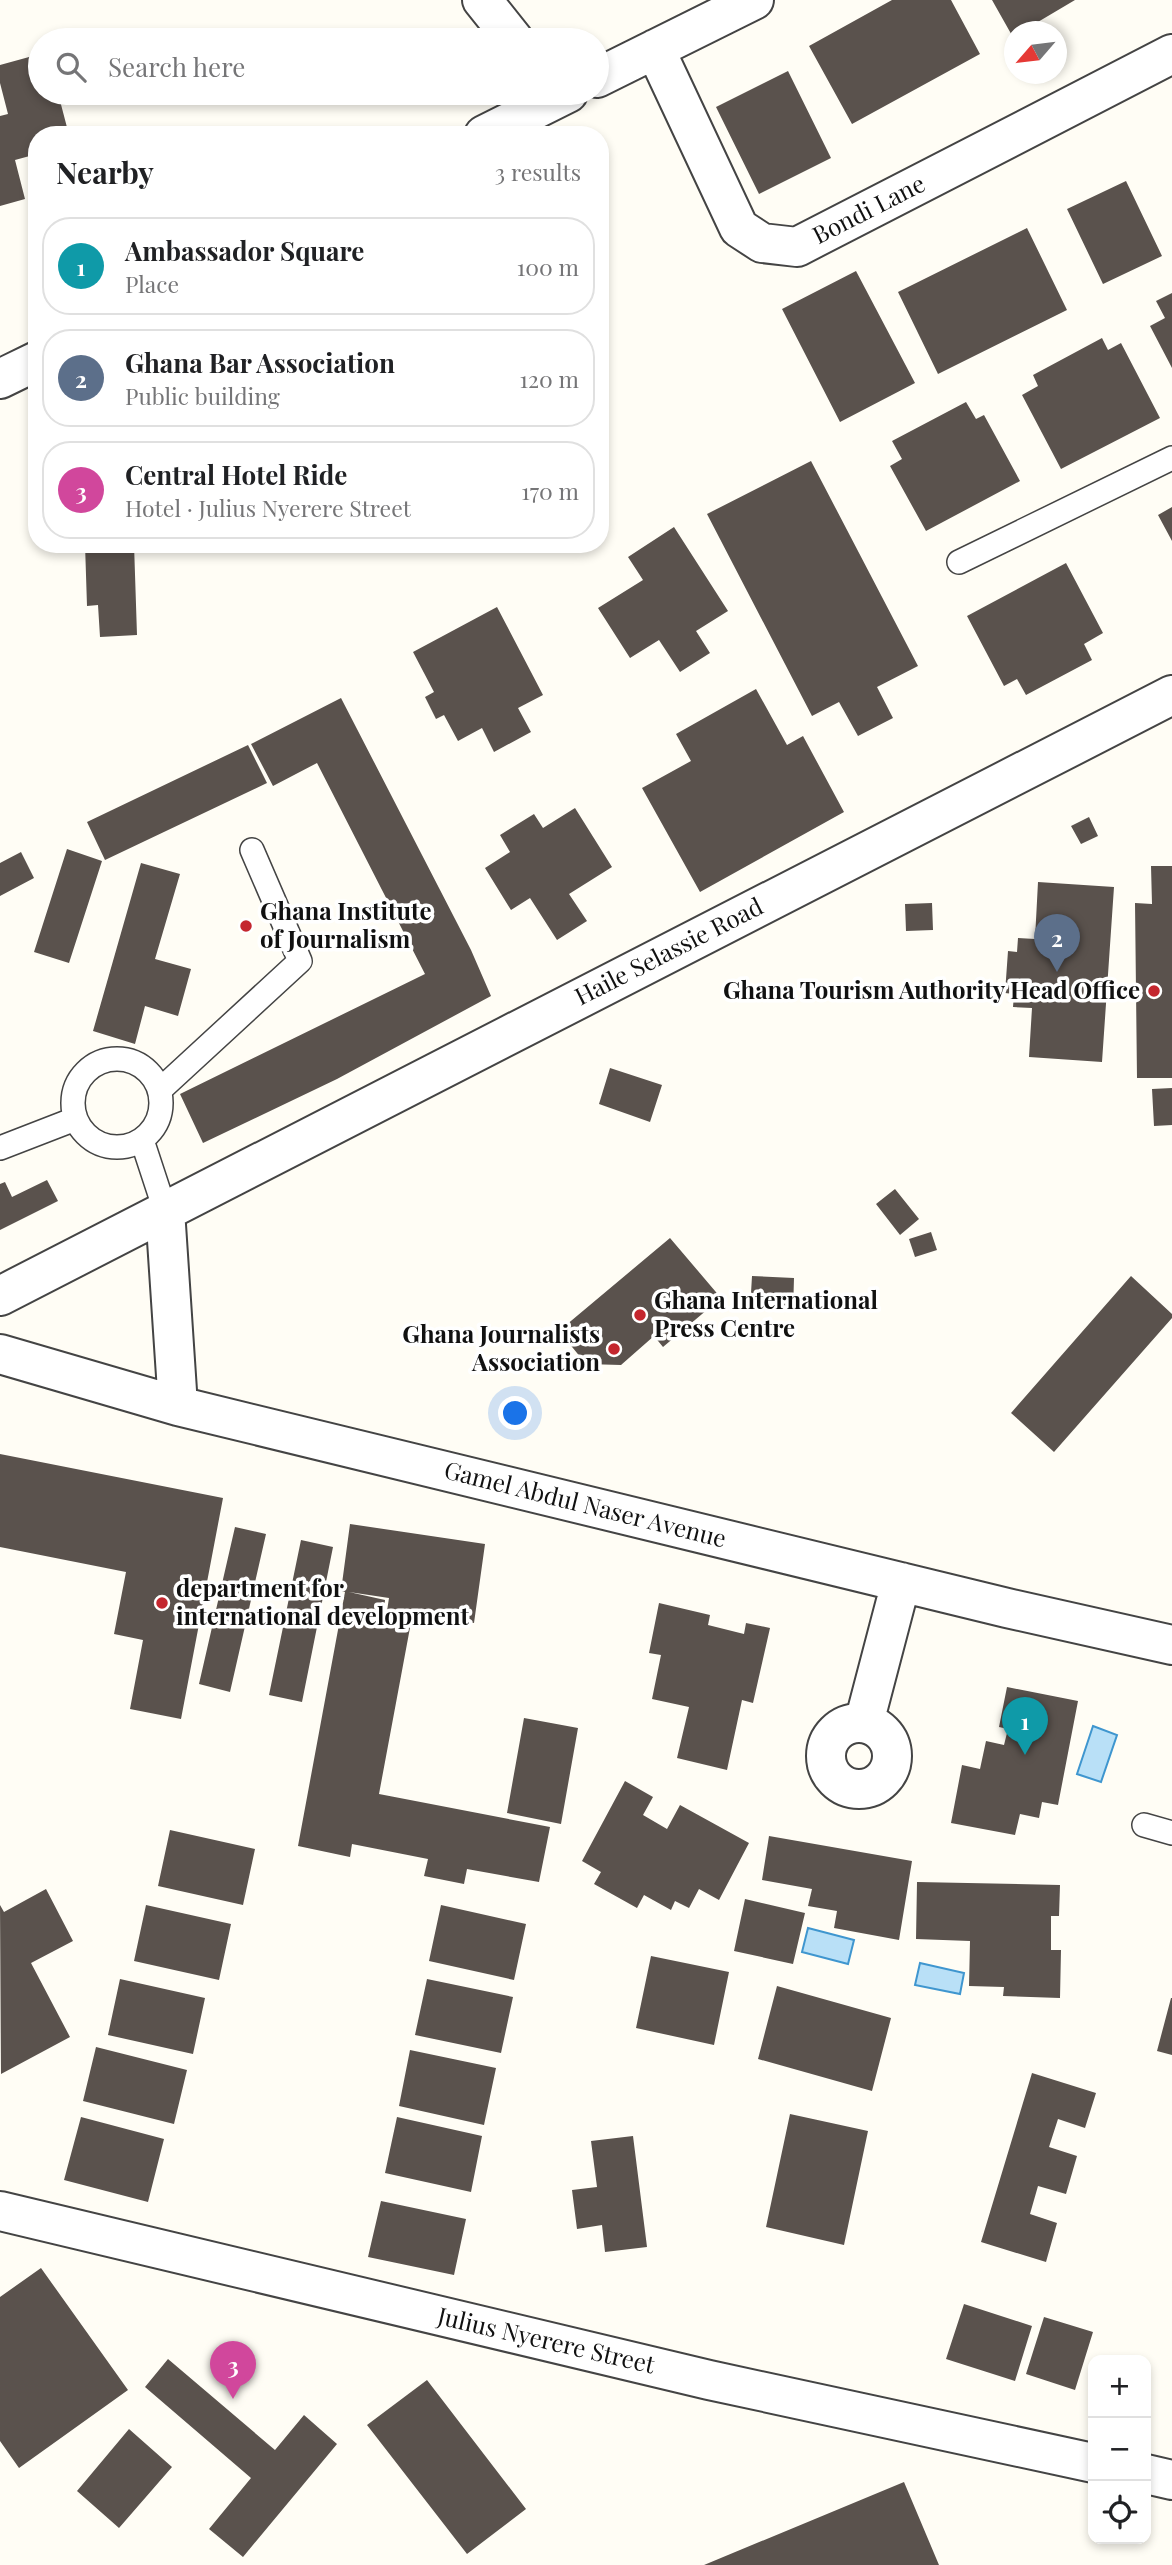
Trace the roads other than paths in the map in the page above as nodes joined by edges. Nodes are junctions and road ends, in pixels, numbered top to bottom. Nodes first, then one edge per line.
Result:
1 (482, 0) edge
2 (754, 0) edge
3 (504, 28) edge
4 (655, 49) junction
5 (1172, 54) edge
6 (609, 72) edge
7 (540, 105) edge
8 (501, 126) edge
9 (28, 365) edge
10 (0, 379) edge
11 (1172, 458) edge
12 (959, 562) dead end
13 (1172, 695) edge
14 (253, 850) dead end
15 (160, 1090) junction
16 (75, 1119) junction
17 (142, 1140) junction
18 (0, 1148) edge
19 (165, 1210) junction
20 (0, 1296) edge
21 (0, 1354) edge
22 (178, 1406) junction
23 (901, 1582) junction
24 (1172, 1645) edge
25 (864, 1723) dead end
26 (1144, 1825) dead end
27 (1172, 1833) edge
28 (0, 2210) edge
29 (1088, 2462) edge
30 (1151, 2475) edge
31 (1172, 2480) edge

1 - 3 street
2 - 4 street
4 - 5 street, Bondi Lane
4 - 6 street
7 - 8 street
9 - 10 street
11 - 12 lane
13 - 19 street, Haile Selassie Road
14 - 15 lane
15 - 16 lane
15 - 17 lane
16 - 17 lane
16 - 18 lane
17 - 19 lane
19 - 20 street, Haile Selassie Road
19 - 22 street
21 - 22 street, Gamel Abdul Naser Avenue
22 - 23 street, Gamel Abdul Naser Avenue
23 - 24 street, Gamel Abdul Naser Avenue
23 - 25 street
26 - 27 lane
28 - 29 street, Julius Nyerere Street
30 - 31 street

